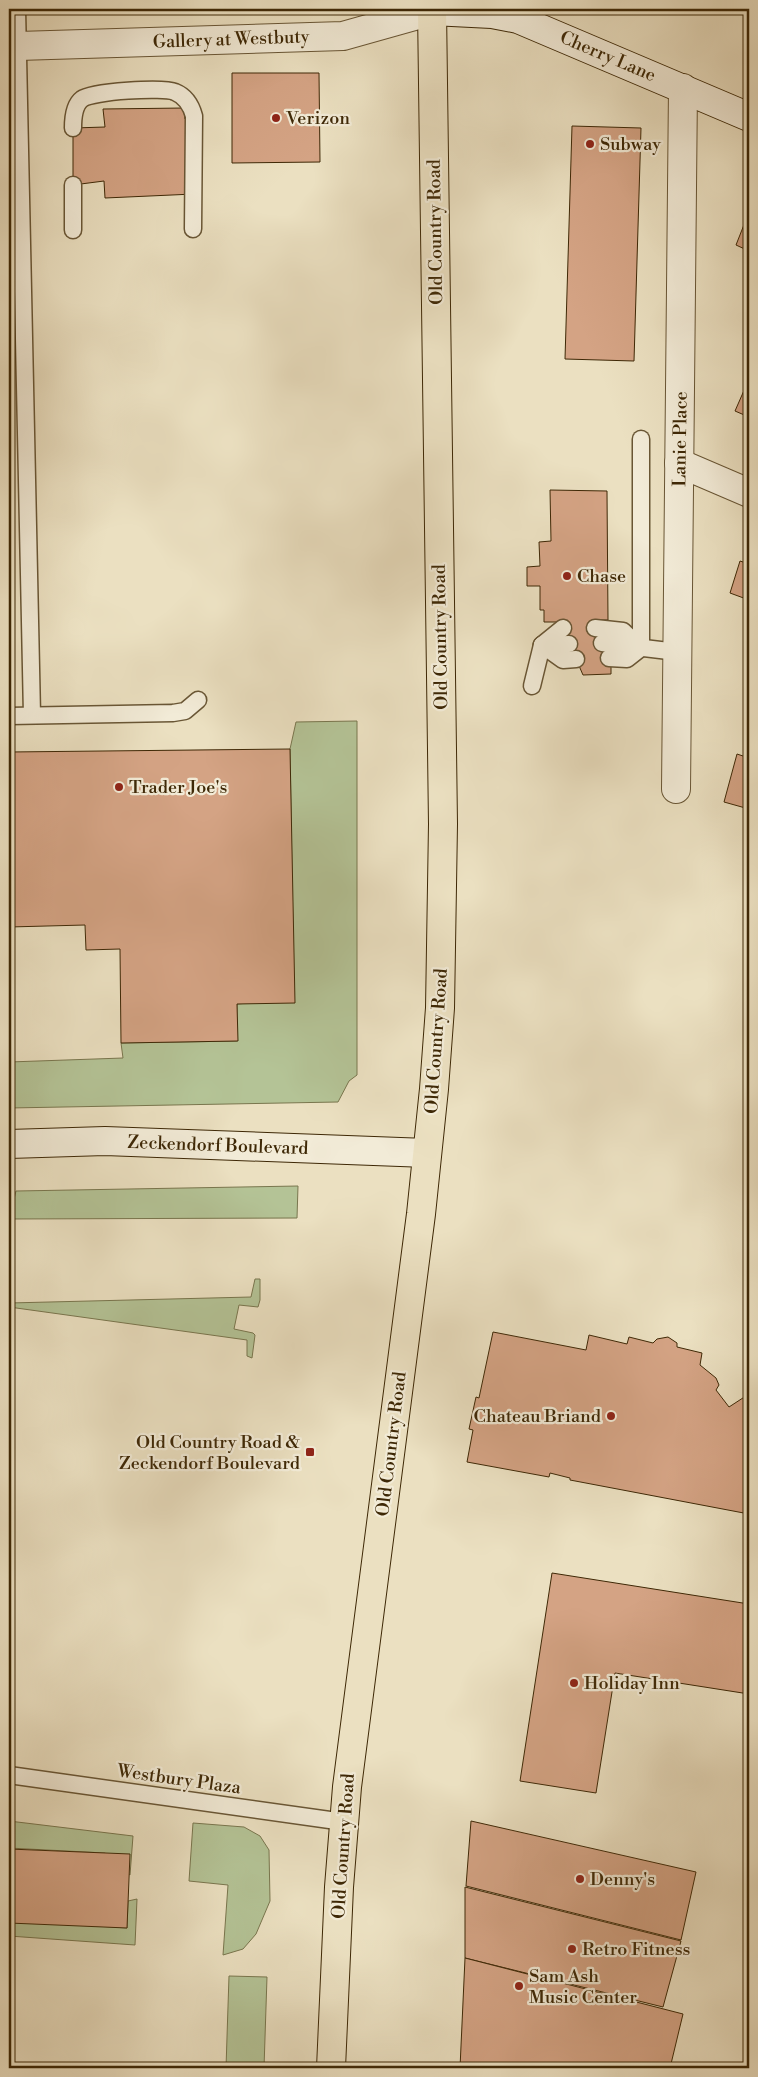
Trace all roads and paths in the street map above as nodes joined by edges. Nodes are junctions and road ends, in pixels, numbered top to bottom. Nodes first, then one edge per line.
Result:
1 (17, 9) edge
2 (430, 9) edge
3 (18, 46) junction
4 (683, 88) junction
5 (749, 117) edge
6 (73, 128) dead end
7 (73, 185) dead end
8 (193, 228) dead end
9 (73, 230) dead end
10 (641, 439) dead end
11 (679, 463) junction
12 (749, 493) edge
13 (562, 628) dead end
14 (595, 628) dead end
15 (602, 643) dead end
16 (542, 645) junction
17 (641, 648) junction
18 (572, 651) dead end
19 (677, 652) junction
20 (609, 658) dead end
21 (532, 686) dead end
22 (198, 700) dead end
23 (32, 715) junction
24 (9, 716) edge
25 (676, 789) dead end
26 (9, 1144) edge
27 (427, 1153) junction
28 (9, 1775) edge
29 (344, 1822) junction
30 (331, 2068) edge

1 - 3 lane
2 - 3 street, Gallery at Westbuty
2 - 4 street, Cherry Lane
2 - 27 main road, Old Country Road
3 - 23 lane
4 - 5 street, Cherry Lane
4 - 11 street, Lanie Place
6 - 8 lane
7 - 9 lane
10 - 17 lane
11 - 12 street
11 - 19 street, Lanie Place
13 - 16 lane
14 - 17 lane
15 - 17 lane
16 - 18 lane
16 - 21 lane
17 - 19 lane
17 - 20 lane
19 - 25 street, Lanie Place
22 - 23 lane
23 - 24 lane
26 - 27 street, Zeckendorf Boulevard
27 - 29 main road, Old Country Road
28 - 29 lane, Westbury Plaza
29 - 30 main road, Old Country Road

